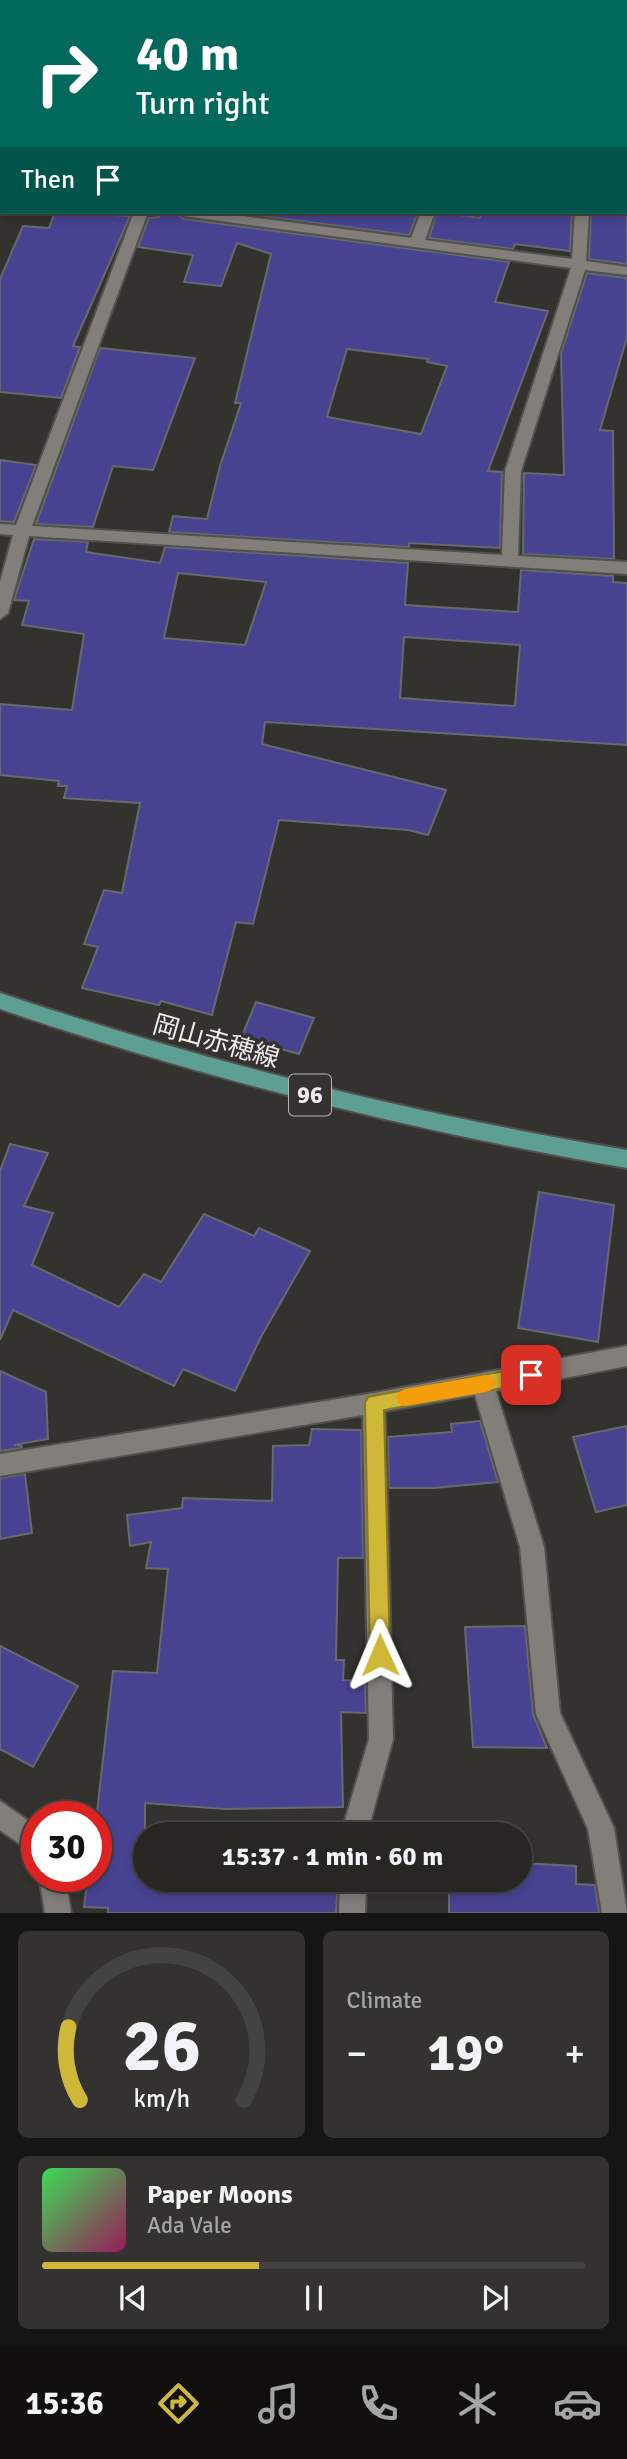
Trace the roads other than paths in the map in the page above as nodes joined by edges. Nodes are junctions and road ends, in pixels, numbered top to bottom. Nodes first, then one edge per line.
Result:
1 (140, 214) edge
2 (198, 214) edge
3 (427, 214) edge
4 (582, 214) edge
5 (416, 244) junction
6 (579, 265) junction
7 (627, 271) edge
8 (0, 529) edge
9 (22, 531) junction
10 (510, 560) junction
11 (627, 568) edge
12 (0, 613) edge
13 (0, 1001) edge
14 (627, 1159) edge
15 (627, 1356) edge
16 (483, 1384) junction
17 (374, 1403) junction
18 (0, 1465) edge
19 (0, 1814) edge
20 (356, 1822) edge
21 (21, 1830) edge
22 (55, 1892) edge
23 (353, 1892) edge
24 (58, 1913) edge
25 (352, 1913) edge
26 (615, 1913) edge

1 - 9 street
2 - 5 street
3 - 5 street
4 - 6 street
5 - 6 street
6 - 7 street
6 - 10 street
8 - 9 street
9 - 10 street
9 - 12 street
10 - 11 street
13 - 14 main road, 岡山赤穂線 / 96
15 - 16 street
16 - 17 street
16 - 26 street
17 - 18 street
17 - 20 street
19 - 21 street
22 - 24 street
23 - 25 street

